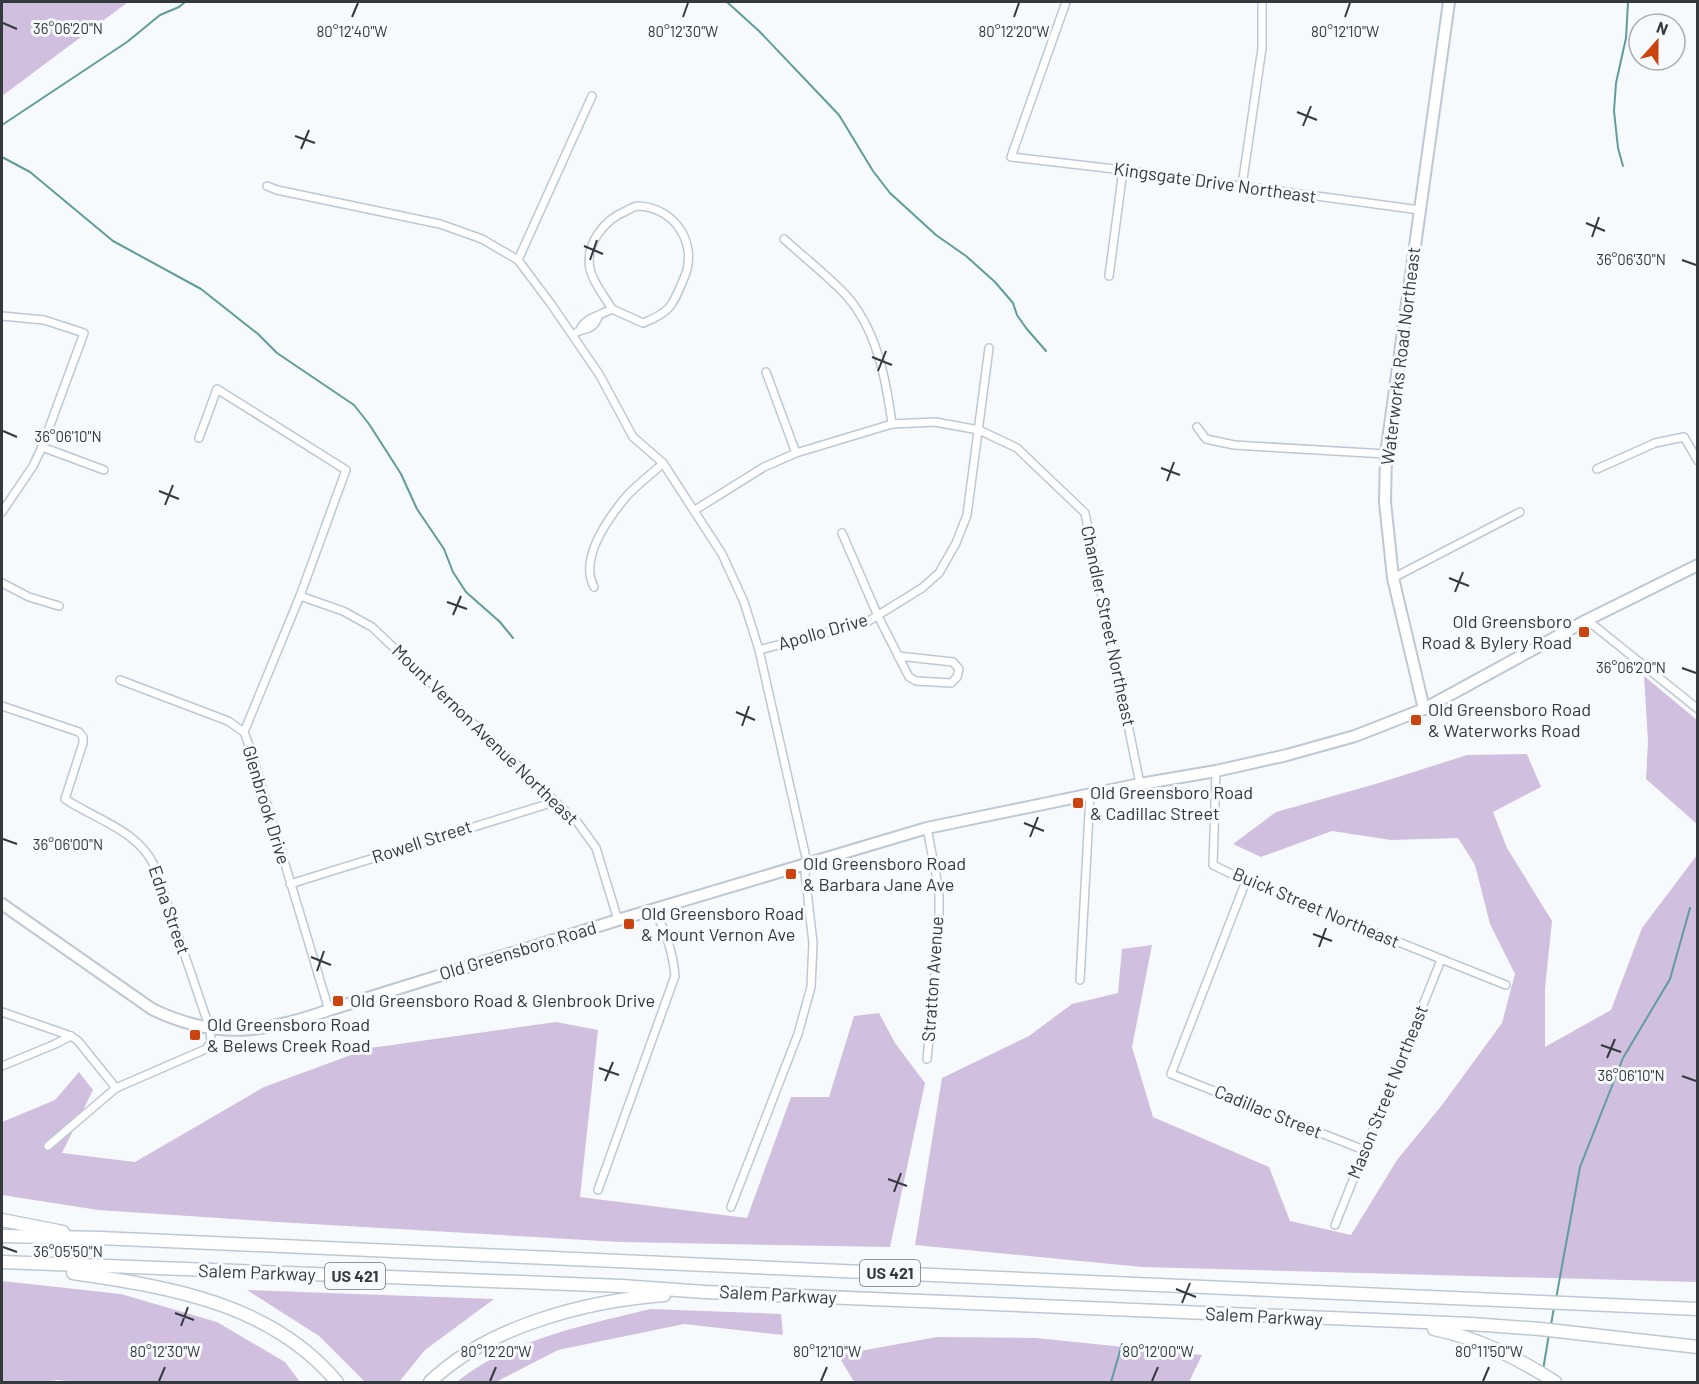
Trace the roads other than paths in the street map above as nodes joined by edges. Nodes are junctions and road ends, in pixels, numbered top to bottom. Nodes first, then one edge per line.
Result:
1 (1066, 2) edge
2 (1262, 2) edge
3 (1449, 2) edge
4 (592, 96) dead end
5 (1123, 170) junction
6 (267, 186) dead end
7 (1242, 186) junction
8 (1420, 210) junction
9 (784, 239) dead end
10 (518, 260) junction
11 (1110, 276) dead end
12 (612, 309) junction
13 (2, 316) edge
14 (572, 334) junction
15 (989, 348) dead end
16 (766, 372) dead end
17 (892, 424) junction
18 (1197, 427) dead end
19 (979, 430) junction
20 (199, 438) dead end
21 (42, 447) junction
22 (796, 453) junction
23 (1386, 454) junction
24 (1698, 461) edge
25 (663, 463) junction
26 (1597, 469) dead end
27 (104, 470) dead end
28 (695, 510) junction
29 (2, 512) edge
30 (1520, 512) dead end
31 (842, 533) dead end
32 (1698, 565) edge
33 (1393, 578) junction
34 (2, 583) edge
35 (594, 586) dead end
36 (300, 596) junction
37 (59, 606) dead end
38 (878, 616) junction
39 (1587, 620) junction
40 (759, 650) junction
41 (898, 656) junction
42 (120, 680) dead end
43 (2, 706) edge
44 (1424, 709) junction
45 (1698, 709) edge
46 (244, 732) junction
47 (1216, 771) junction
48 (1140, 783) junction
49 (1090, 795) junction
50 (554, 802) junction
51 (927, 828) junction
52 (807, 862) junction
53 (1246, 881) junction
54 (290, 884) junction
55 (2, 904) edge
56 (654, 909) junction
57 (618, 920) junction
58 (1441, 960) junction
59 (1080, 980) dead end
60 (1506, 985) dead end
61 (329, 1010) junction
62 (2, 1011) edge
63 (210, 1029) junction
64 (71, 1036) junction
65 (927, 1059) dead end
66 (2, 1066) edge
67 (116, 1088) junction
68 (48, 1146) dead end
69 (1364, 1150) junction
70 (598, 1190) dead end
71 (731, 1207) dead end
72 (2, 1220) edge
73 (1335, 1225) dead end
74 (2, 1236) edge
75 (100, 1238) junction
76 (3, 1262) edge
77 (705, 1292) junction
78 (1698, 1308) edge
79 (1397, 1322) junction
80 (1698, 1347) edge
81 (337, 1383) edge
82 (430, 1383) edge
83 (1556, 1383) edge

1 - 5 street, Kingsgate Drive Northeast
2 - 7 street
3 - 8 street, Waterworks Road Northeast
4 - 10 street
5 - 7 street, Kingsgate Drive Northeast
5 - 11 street
6 - 10 street
7 - 8 street, Kingsgate Drive Northeast
8 - 23 street, Waterworks Road Northeast
9 - 17 street
10 - 14 street
12 - 12 street
12 - 14 street
13 - 21 street
14 - 25 street
15 - 19 street, Apollo Drive
16 - 22 street
17 - 19 street, Chandler Street Northeast
17 - 22 street, Chandler Street Northeast
18 - 23 street
19 - 38 street, Apollo Drive
19 - 48 street, Chandler Street Northeast
20 - 36 street, Glenbrook Drive
21 - 27 street
21 - 29 street
22 - 28 street, Chandler Street Northeast
23 - 33 street, Waterworks Road Northeast
24 - 26 street
25 - 28 street
25 - 35 street
28 - 40 street
30 - 33 street
31 - 38 street
32 - 39 street, Old Greensboro Road
33 - 44 street, Waterworks Road Northeast
34 - 37 street
36 - 46 street, Glenbrook Drive
36 - 50 street, Mount Vernon Avenue Northeast
38 - 40 street, Apollo Drive
38 - 41 street
39 - 44 street, Old Greensboro Road
39 - 45 street
40 - 52 street
41 - 41 street
42 - 46 street
43 - 63 street, Edna Street
44 - 47 street, Old Greensboro Road
46 - 54 street, Glenbrook Drive
47 - 48 street, Old Greensboro Road
47 - 53 street, Buick Street Northeast
48 - 49 street, Old Greensboro Road
49 - 51 street, Old Greensboro Road
49 - 59 street
50 - 54 street, Rowell Street
50 - 57 street, Mount Vernon Avenue Northeast
51 - 52 street, Old Greensboro Road
51 - 65 street, Stratton Avenue
52 - 56 street, Old Greensboro Road
52 - 71 street
53 - 58 street, Buick Street Northeast
53 - 69 street, Cadillac Street
54 - 61 street, Glenbrook Drive
55 - 63 street, Old Greensboro Road
56 - 57 street, Old Greensboro Road
56 - 70 street
57 - 61 street, Old Greensboro Road
58 - 60 street, Buick Street Northeast
58 - 69 street, Mason Street Northeast
61 - 63 street, Old Greensboro Road
62 - 64 street
63 - 67 street
64 - 66 street
64 - 67 street
67 - 68 street
69 - 73 street, Mason Street Northeast
72 - 75 highway
74 - 75 highway, Salem Parkway / US 421
75 - 78 highway, Salem Parkway / US 421
76 - 77 highway, Salem Parkway / US 421
76 - 81 highway
77 - 79 highway, Salem Parkway / US 421
77 - 82 highway
79 - 80 highway, Salem Parkway / US 421
79 - 83 highway

